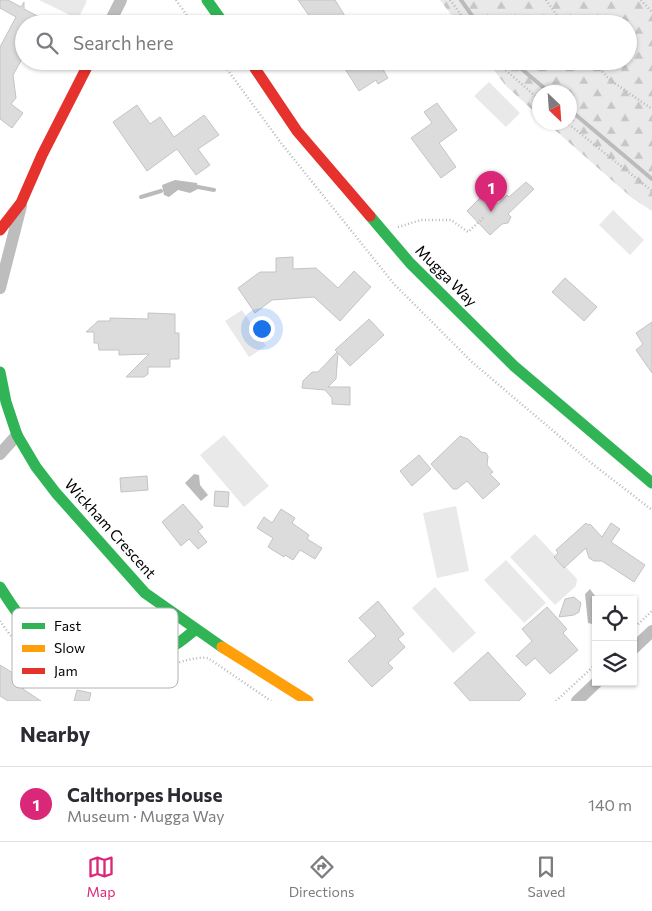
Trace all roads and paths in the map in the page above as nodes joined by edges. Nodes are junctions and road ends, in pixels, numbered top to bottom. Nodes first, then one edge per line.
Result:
1 (121, 0) edge
2 (176, 0) edge
3 (207, 0) edge
4 (450, 0) edge
5 (546, 0) edge
6 (641, 0) edge
7 (652, 12) edge
8 (114, 15) edge
9 (187, 15) edge
10 (218, 15) edge
11 (461, 15) edge
12 (557, 15) edge
13 (86, 70) edge
14 (256, 70) edge
15 (505, 70) edge
16 (601, 70) edge
17 (532, 93) edge
18 (652, 109) edge
19 (576, 130) edge
20 (652, 191) edge
21 (21, 203) junction
22 (483, 218) dead end
23 (0, 230) edge
24 (387, 236) junction
25 (0, 284) edge
26 (0, 288) edge
27 (0, 372) edge
28 (16, 435) junction
29 (0, 454) edge
30 (652, 483) edge
31 (0, 587) edge
32 (13, 608) edge
33 (166, 608) edge
34 (652, 611) edge
35 (178, 617) edge
36 (637, 625) edge
37 (195, 630) junction
38 (652, 631) edge
39 (178, 643) edge
40 (637, 645) edge
41 (592, 668) edge
42 (593, 686) edge
43 (308, 701) edge
44 (556, 701) edge
45 (577, 701) edge

1 - 8 street
2 - 9 path
3 - 10 street
4 - 11 path
5 - 12 path
6 - 7 path
13 - 21 street
14 - 24 street, Mugga Way
15 - 17 path
16 - 18 path
19 - 20 path
21 - 23 street
21 - 25 street
22 - 24 path
24 - 30 street, Mugga Way
25 - 26 street
27 - 28 street, Wickham Crescent
28 - 29 street
28 - 33 street, Wickham Crescent
31 - 32 street
34 - 36 path
35 - 37 street, Wickham Crescent
37 - 39 street
37 - 43 street, Wickham Crescent
38 - 40 street
41 - 44 path
42 - 45 street

